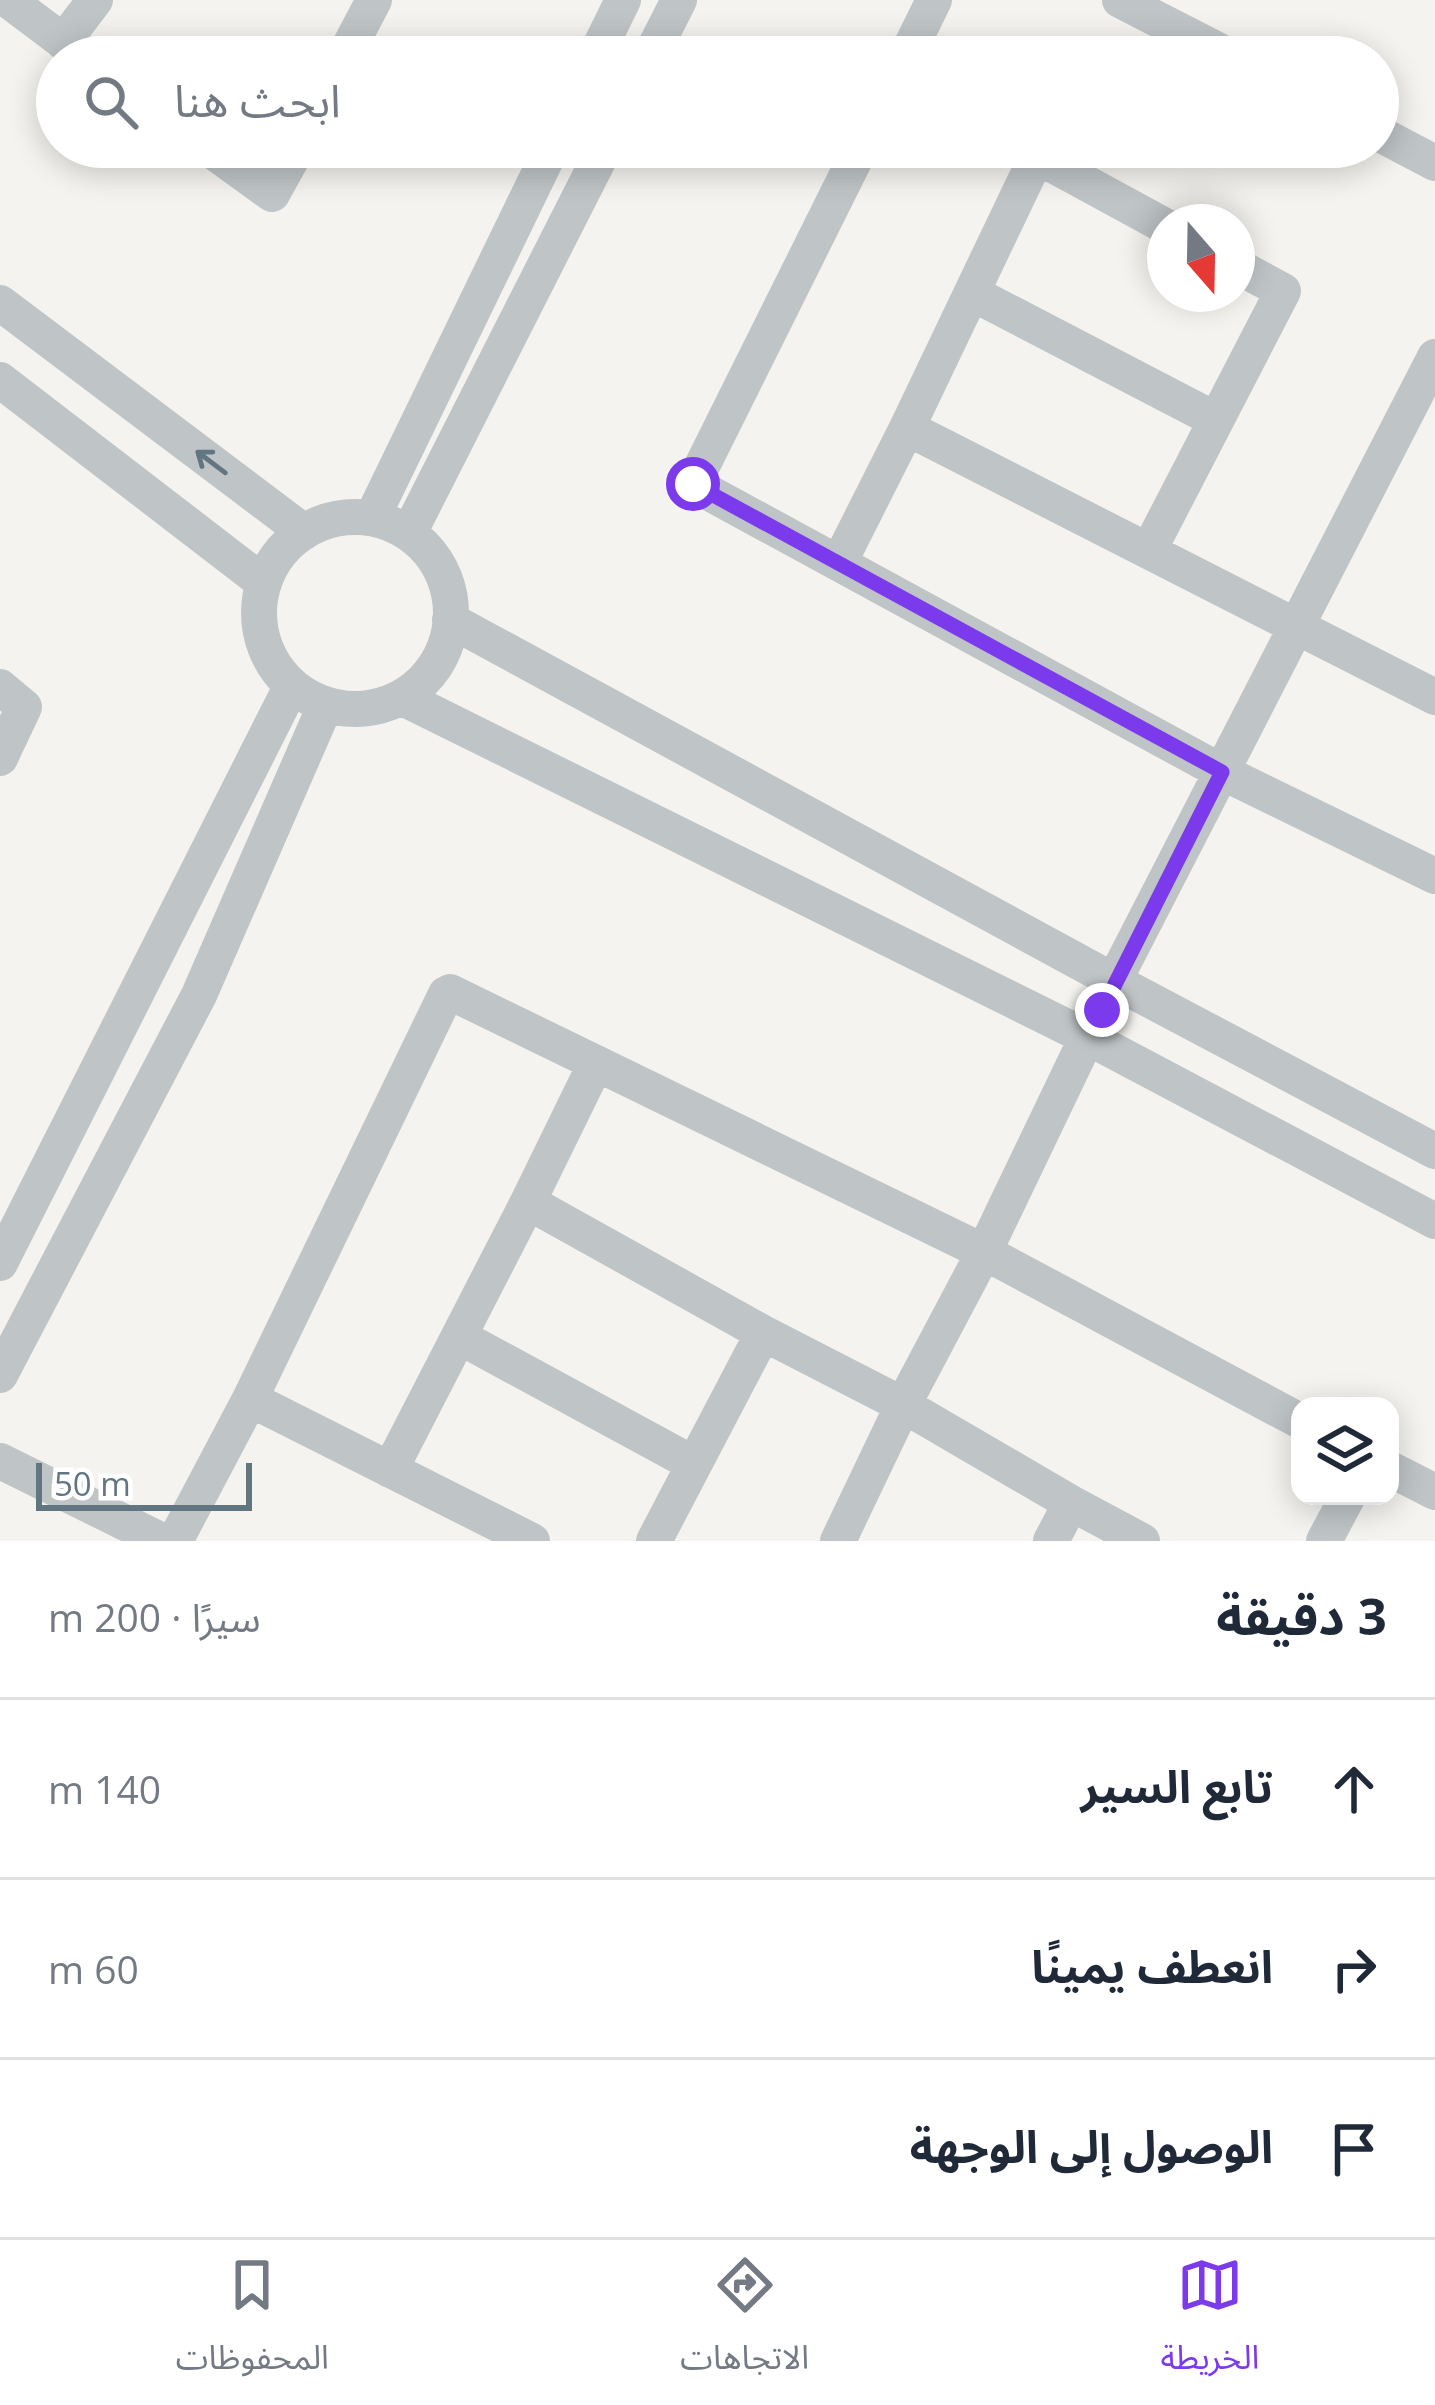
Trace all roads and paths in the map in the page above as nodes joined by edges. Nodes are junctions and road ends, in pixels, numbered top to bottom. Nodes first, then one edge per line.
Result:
1 (8, 0) edge
2 (95, 0) edge
3 (374, 0) edge
4 (623, 0) edge
5 (680, 0) edge
6 (934, 0) edge
7 (1120, 0) edge
8 (56, 36) edge
9 (80, 36) edge
10 (355, 36) edge
11 (605, 36) edge
12 (661, 36) edge
13 (916, 36) edge
14 (1190, 36) edge
15 (1399, 144) edge
16 (1435, 163) edge
17 (236, 168) edge
18 (287, 168) edge
19 (542, 168) edge
20 (594, 168) edge
21 (851, 168) edge
22 (1022, 168) edge
23 (1058, 168) edge
24 (1147, 216) edge
25 (1255, 276) edge
26 (972, 292) junction
27 (0, 303) edge
28 (1435, 357) edge
29 (0, 380) edge
30 (1216, 421) junction
31 (907, 428) junction
32 (372, 518) junction
33 (304, 532) junction
34 (409, 532) junction
35 (1149, 550) junction
36 (839, 563) junction
37 (264, 583) junction
38 (450, 620) junction
39 (1297, 626) junction
40 (0, 687) edge
41 (291, 687) junction
42 (1435, 697) edge
43 (403, 698) junction
44 (326, 706) junction
45 (0, 758) edge
46 (1222, 772) junction
47 (1435, 875) edge
48 (1114, 981) junction
49 (1089, 1038) junction
50 (596, 1063) junction
51 (1435, 1151) edge
52 (528, 1202) junction
53 (1435, 1221) edge
54 (984, 1252) junction
55 (0, 1263) edge
56 (763, 1333) junction
57 (460, 1337) junction
58 (0, 1375) edge
59 (250, 1399) junction
60 (903, 1405) junction
61 (1291, 1415) edge
62 (0, 1462) edge
63 (692, 1463) junction
64 (390, 1470) junction
65 (1399, 1473) edge
66 (1435, 1492) edge
67 (1071, 1503) junction
68 (1343, 1505) edge
69 (162, 1541) edge
70 (175, 1541) edge
71 (532, 1541) edge
72 (653, 1541) edge
73 (838, 1541) edge
74 (1051, 1541) edge
75 (1142, 1541) edge
76 (1324, 1541) edge

1 - 8 street
2 - 9 street
3 - 10 street
4 - 11 street
5 - 12 street
6 - 13 street
7 - 14 street
15 - 16 street
17 - 18 street
19 - 32 street
20 - 34 street
21 - 36 street
22 - 26 street
23 - 24 street
25 - 30 street
26 - 30 street
26 - 31 street
33 -> 27 street
28 - 39 street
29 - 37 street
30 - 35 street
31 - 35 street
31 - 36 street
32 - 33 street
32 - 34 street
33 - 37 street
34 - 38 street
35 - 39 street
36 - 46 street
37 - 41 street
38 - 43 street
38 - 48 street
39 - 42 street
39 - 46 street
40 - 45 street
41 - 44 street
41 - 55 street
43 - 44 street
43 - 49 street
44 - 58 street
46 - 47 street
46 - 48 street
48 - 49 street
48 - 51 street
49 - 53 street
49 - 54 street
50 - 52 street
50 - 54 street
50 - 59 street
52 - 56 street
52 - 57 street
54 - 60 street
54 - 61 street
56 - 60 street
56 - 63 street
57 - 63 street
57 - 64 street
59 - 64 street
59 - 70 street
60 - 67 street
60 - 73 street
62 - 69 street
63 - 72 street
64 - 71 street
65 - 66 street
67 - 74 street
67 - 75 street
68 - 76 street

